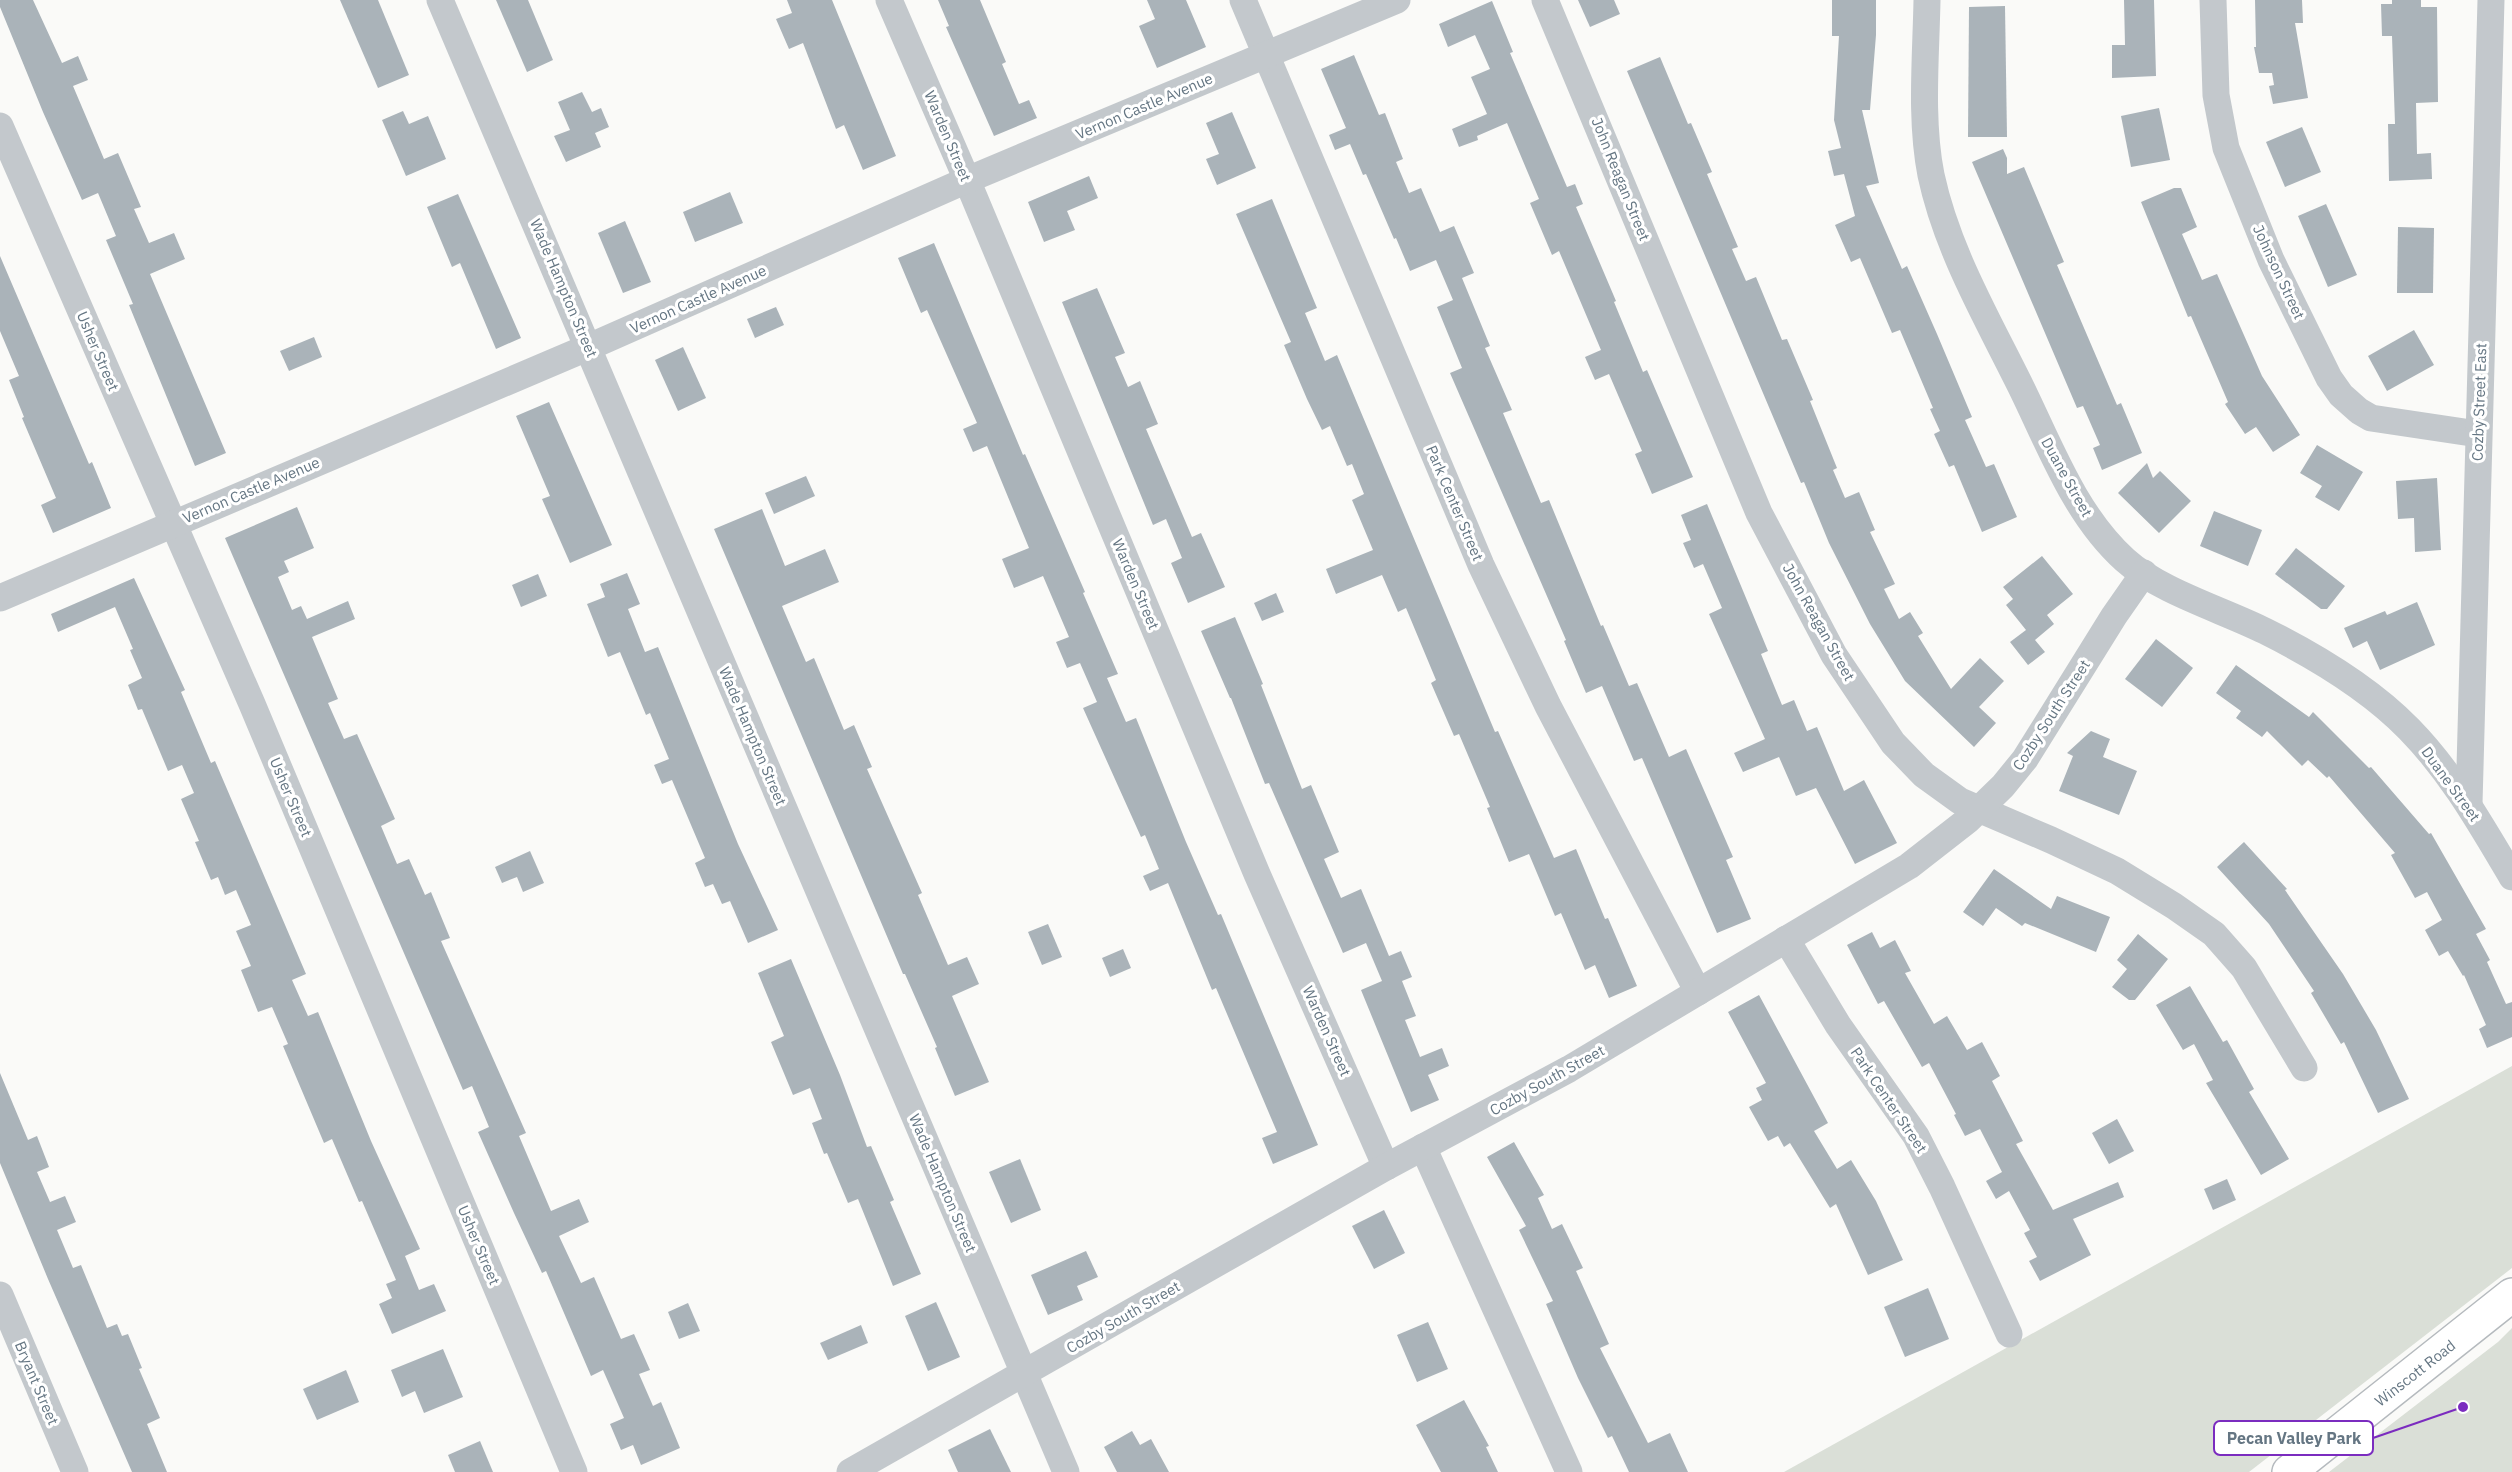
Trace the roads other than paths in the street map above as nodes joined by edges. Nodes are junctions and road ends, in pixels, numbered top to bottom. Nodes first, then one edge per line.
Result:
1 (440, 0) edge
2 (889, 0) edge
3 (1243, 0) edge
4 (1396, 0) edge
5 (1545, 0) edge
6 (1928, 0) edge
7 (2213, 0) edge
8 (2491, 0) edge
9 (1265, 56) junction
10 (0, 126) edge
11 (967, 180) junction
12 (589, 347) junction
13 (2478, 434) junction
14 (173, 523) junction
15 (2144, 573) junction
16 (0, 598) edge
17 (2469, 804) junction
18 (1979, 809) junction
19 (2512, 877) edge
20 (1786, 939) junction
21 (1698, 992) junction
22 (2304, 1068) dead end
23 (1423, 1147) junction
24 (1386, 1167) junction
25 (0, 1295) edge
26 (2512, 1296) edge
27 (2009, 1334) dead end
28 (1023, 1374) junction
29 (75, 1472) edge
30 (574, 1472) edge
31 (850, 1472) edge
32 (1066, 1472) edge
33 (1569, 1472) edge
34 (2289, 1472) edge

1 - 12 street, Wade Hampton Street
2 - 11 street, Warden Street
3 - 9 street, Park Center Street
4 - 9 street, Vernon Castle Avenue
5 - 18 street, John Reagan Street
6 - 15 street, Duane Street
7 - 13 street, Johnson Street
8 - 13 street, Cozby Street East
9 - 11 street, Vernon Castle Avenue
9 - 21 street, Park Center Street
10 - 14 street, Usher Street
11 - 12 street, Vernon Castle Avenue
11 - 24 street, Warden Street
12 - 14 street, Vernon Castle Avenue
12 - 28 street, Wade Hampton Street
13 - 17 street, Cozby Street East
14 - 16 street, Vernon Castle Avenue
14 - 30 street, Usher Street
15 - 17 street, Duane Street
15 - 18 street, Cozby South Street
17 - 19 street, Duane Street
18 - 20 street, Cozby South Street
18 - 22 street, John Reagan Street
20 - 21 street, Cozby South Street
20 - 27 street, Park Center Street
21 - 23 street, Cozby South Street
23 - 24 street, Cozby South Street
23 - 33 street
24 - 28 street, Cozby South Street
25 - 29 street, Bryant Street
26 - 34 main road, Winscott Road
28 - 31 street, Cozby South Street
28 - 32 street, Wade Hampton Street

